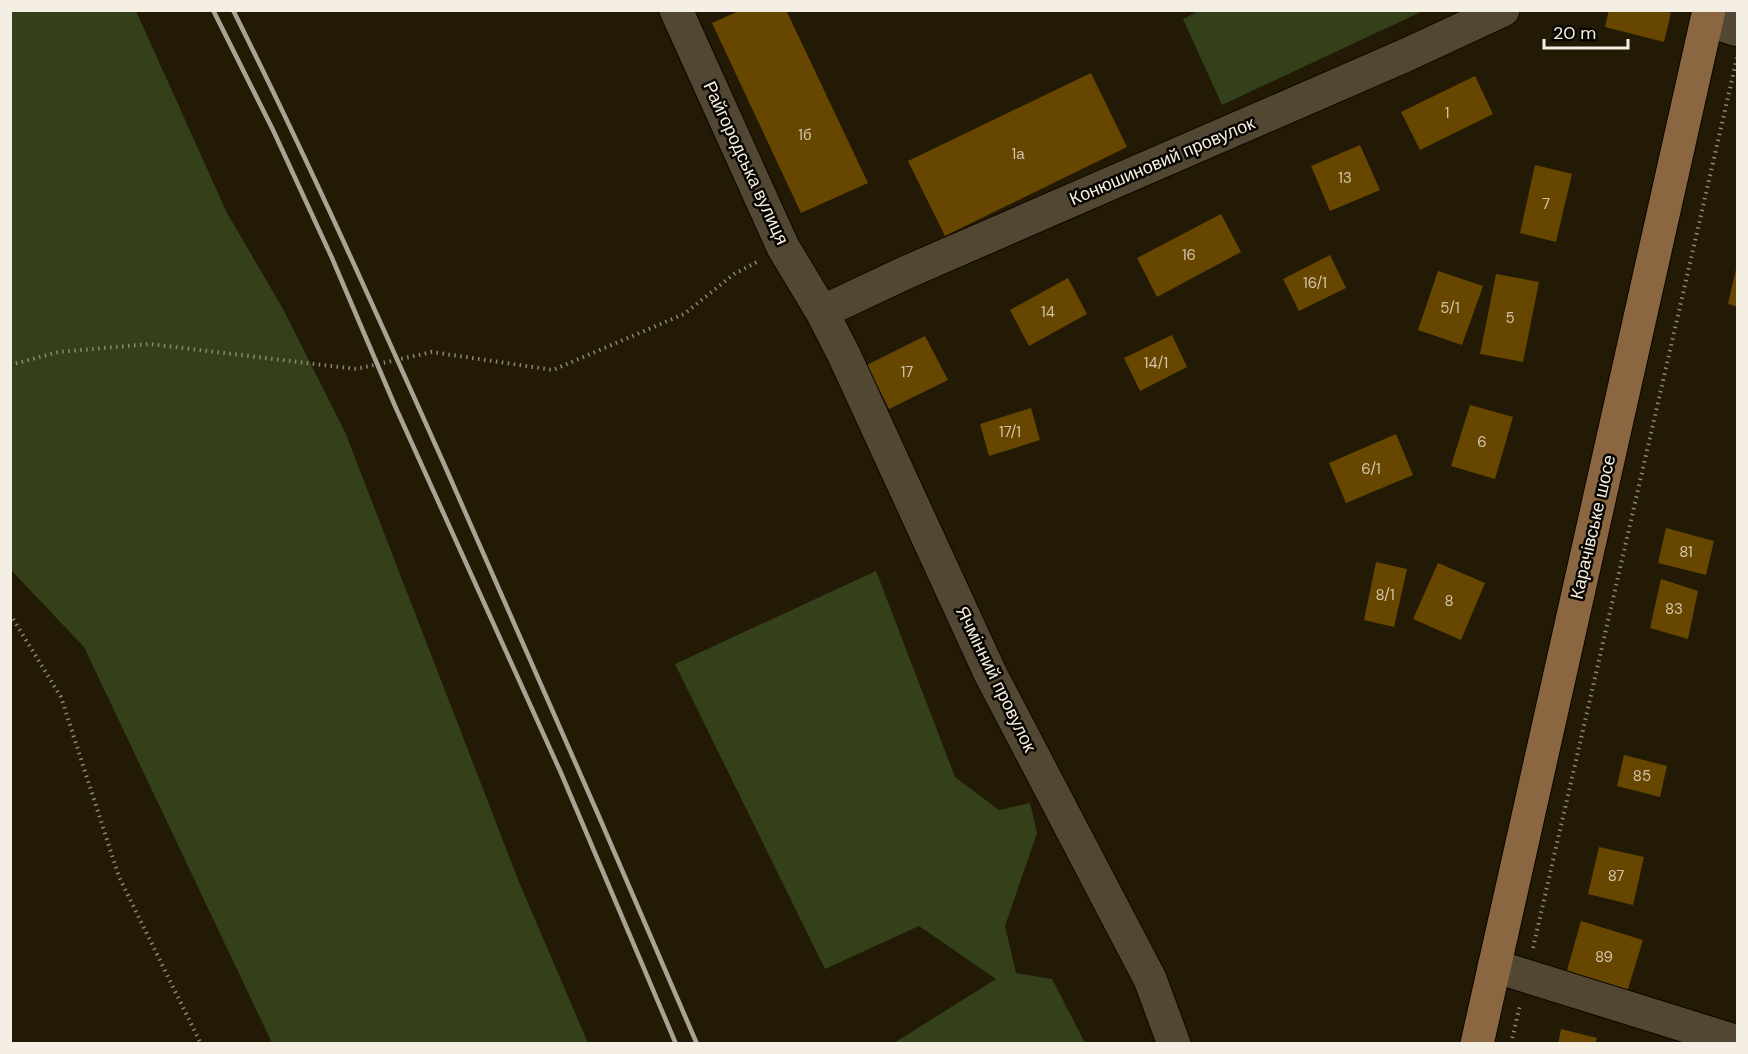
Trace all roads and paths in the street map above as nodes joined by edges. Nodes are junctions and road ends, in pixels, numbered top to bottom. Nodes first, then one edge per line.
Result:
1 (676, 10) edge
2 (1503, 10) edge
3 (1708, 15) edge
4 (1737, 30) edge
5 (1737, 57) edge
6 (783, 247) junction
7 (822, 312) junction
8 (10, 366) edge
9 (10, 614) edge
10 (1494, 966) junction
11 (1527, 976) junction
12 (1737, 1042) edge
13 (201, 1044) edge
14 (1174, 1044) edge
15 (1477, 1044) edge
16 (1511, 1044) edge

1 - 6 street, Райгородська вулиця
2 - 7 street, Конюшиновий провулок
3 - 4 street
3 - 10 main road, Карачівське шосе
5 - 11 path
6 - 7 street, Райгородська вулиця
6 - 8 path
7 - 14 street, Ячмінний провулок
9 - 13 path
10 - 11 street
10 - 15 main road, Карачівське шосе
11 - 12 street
11 - 16 path

